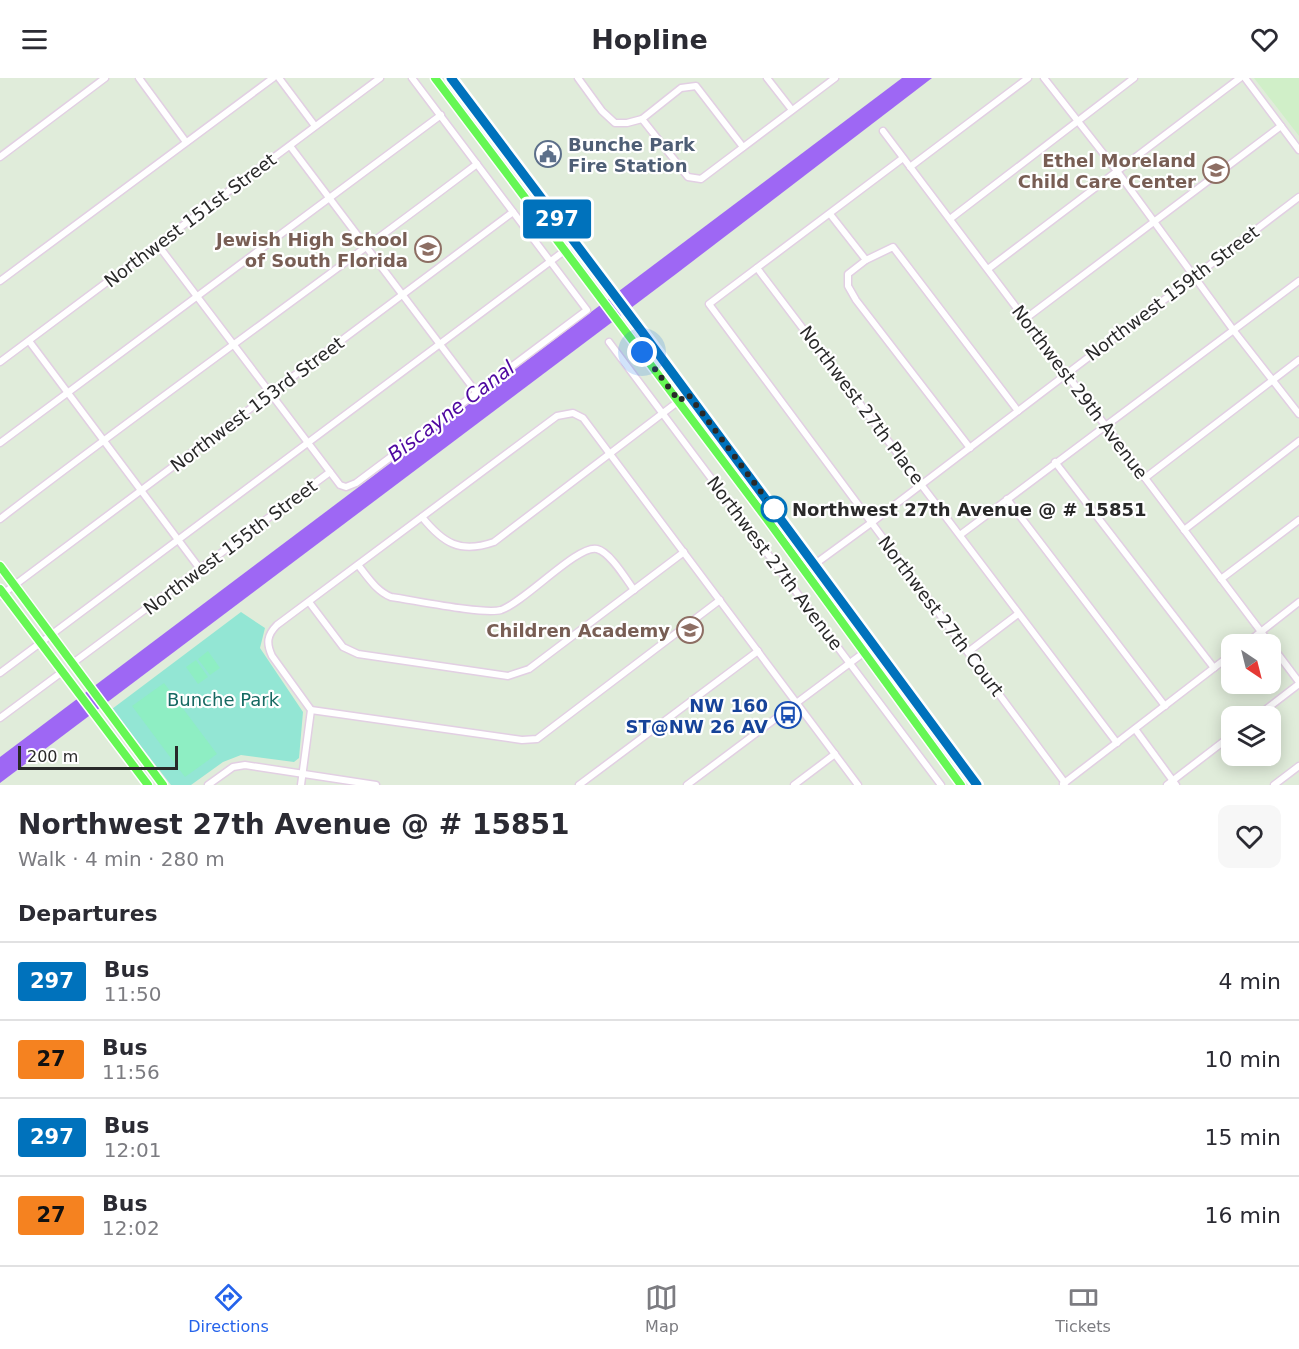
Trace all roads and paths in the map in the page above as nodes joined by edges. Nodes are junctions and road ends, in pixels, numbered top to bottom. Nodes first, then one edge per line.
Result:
1 (105, 78) edge
2 (139, 78) edge
3 (273, 78) edge
4 (279, 78) edge
5 (380, 78) edge
6 (412, 78) edge
7 (435, 78) edge
8 (451, 78) edge
9 (767, 78) edge
10 (836, 78) edge
11 (1028, 78) edge
12 (1044, 78) edge
13 (1134, 78) edge
14 (1240, 78) edge
15 (1245, 78) edge
16 (582, 80) edge
17 (792, 110) junction
18 (441, 115) junction
19 (642, 119) junction
20 (1078, 121) junction
21 (315, 126) junction
22 (1281, 126) junction
23 (883, 130) dead end
24 (186, 142) junction
25 (290, 146) junction
26 (743, 147) junction
27 (1299, 150) edge
28 (0, 157) edge
29 (903, 158) junction
30 (515, 163) junction
31 (477, 164) junction
32 (910, 167) junction
33 (505, 170) junction
34 (1117, 171) junction
35 (1299, 196) edge
36 (328, 198) junction
37 (513, 212) junction
38 (830, 214) junction
39 (950, 219) junction
40 (1155, 222) junction
41 (575, 243) junction
42 (158, 245) junction
43 (367, 248) junction
44 (566, 250) junction
45 (866, 260) junction
46 (550, 261) junction
47 (758, 268) junction
48 (988, 269) junction
49 (1194, 276) junction
50 (0, 281) edge
51 (1299, 281) edge
52 (401, 294) junction
53 (196, 296) junction
54 (1025, 319) junction
55 (1234, 331) junction
56 (28, 341) junction
57 (609, 342) dead end
58 (439, 344) junction
59 (234, 345) junction
60 (1299, 360) edge
61 (0, 362) edge
62 (1066, 373) junction
63 (1272, 381) junction
64 (476, 392) junction
65 (67, 393) junction
66 (270, 394) junction
67 (688, 394) junction
68 (679, 401) junction
69 (1018, 411) junction
70 (663, 413) junction
71 (1299, 414) edge
72 (1106, 426) junction
73 (103, 440) junction
74 (1299, 441) edge
75 (0, 443) edge
76 (308, 443) junction
77 (970, 448) junction
78 (610, 454) junction
79 (1055, 462) junction
80 (330, 472) junction
81 (1145, 478) junction
82 (922, 484) junction
83 (141, 492) junction
84 (1007, 499) junction
85 (422, 517) junction
86 (0, 519) edge
87 (1299, 520) edge
88 (769, 522) junction
89 (871, 523) junction
90 (1184, 530) junction
91 (960, 535) junction
92 (178, 540) junction
93 (684, 552) junction
94 (815, 564) junction
95 (358, 565) junction
96 (0, 566) edge
97 (200, 569) junction
98 (1221, 579) junction
99 (14, 585) junction
100 (634, 590) junction
101 (1, 593) edge
102 (720, 600) junction
103 (309, 602) junction
104 (1299, 602) edge
105 (1018, 614) junction
106 (1261, 632) junction
107 (1258, 634) edge
108 (51, 635) junction
109 (40, 643) junction
110 (874, 645) junction
111 (758, 651) junction
112 (864, 652) junction
113 (968, 652) junction
114 (73, 663) junction
115 (849, 663) junction
116 (1221, 663) edge
117 (1215, 668) junction
118 (62, 672) junction
119 (0, 673) edge
120 (1299, 683) edge
121 (797, 702) junction
122 (1165, 706) junction
123 (1270, 706) edge
124 (311, 710) junction
125 (0, 718) edge
126 (1135, 729) junction
127 (1117, 743) junction
128 (1221, 744) edge
129 (835, 754) junction
130 (957, 758) junction
131 (947, 766) junction
132 (1299, 766) edge
133 (303, 774) junction
134 (1064, 784) edge
135 (1172, 784) edge
136 (148, 785) edge
137 (163, 785) edge
138 (208, 785) edge
139 (301, 785) edge
140 (376, 785) edge
141 (579, 785) edge
142 (687, 785) edge
143 (794, 785) edge
144 (858, 785) edge
145 (940, 785) edge
146 (961, 785) edge
147 (977, 785) edge
148 (1274, 785) edge

1 - 28 street
2 - 24 street
3 - 24 street
4 - 21 street
5 - 21 street, Northwest 151st Street
6 - 18 street
7 - 33 main road, Northwest 27th Avenue
8 - 30 main road, Northwest 27th Avenue
9 - 17 street
10 - 17 street
11 - 32 street
12 - 20 street
13 - 20 street
14 - 34 street
15 - 22 street
16 - 19 street
17 - 26 street
18 - 31 street
18 - 36 street
19 - 26 street
19 - 26 street
20 - 34 street
20 - 39 street
21 - 25 street, Northwest 151st Street
22 - 27 street
22 - 40 street
23 - 29 street, Northwest 29th Avenue
24 - 50 street
25 - 36 street
25 - 42 street, Northwest 151st Street
29 - 32 street, Northwest 29th Avenue
29 - 38 street
30 - 33 main road
30 - 41 main road, Northwest 27th Avenue
31 - 37 street
31 - 43 street
32 - 39 street, Northwest 29th Avenue
33 - 44 main road, Northwest 27th Avenue
34 - 40 street
34 - 48 street
35 - 49 street, Northwest 159th Street
36 - 43 street
36 - 53 street
37 - 46 street
37 - 52 street, Northwest 153rd Street
38 - 45 street
38 - 47 street
39 - 48 street, Northwest 29th Avenue
40 - 49 street
40 - 54 street
41 - 44 street
41 - 67 main road, Northwest 27th Avenue
42 - 53 street
42 - 56 street, Northwest 151st Street
43 - 52 street
43 - 59 street
44 - 46 street
44 - 68 main road, Northwest 27th Avenue
45 - 69 street
45 - 77 street
46 - 58 street
46 - 64 street, Northwest 155th Street
47 - 82 street, Northwest 27th Place
47 - 89 street, Northwest 27th Court
48 - 54 street, Northwest 29th Avenue
49 - 55 street
49 - 62 street, Northwest 159th Street
51 - 55 street
52 - 58 street
52 - 66 street, Northwest 153rd Street
53 - 59 street
53 - 65 street
54 - 62 street, Northwest 29th Avenue
55 - 63 street
55 - 72 street
56 - 61 street, Northwest 151st Street
56 - 65 street
57 - 70 street, Northwest 27th Avenue
58 - 64 street
58 - 76 street
59 - 66 street
59 - 73 street
60 - 63 street
62 - 69 street, Northwest 159th Street
62 - 72 street, Northwest 29th Avenue
63 - 71 street
63 - 81 street
64 - 80 street, Northwest 155th Street
65 - 73 street
65 - 75 street
66 - 76 street
66 - 83 street, Northwest 153rd Street
67 - 68 street
67 - 94 main road, Northwest 27th Avenue
68 - 70 street
68 - 88 main road, Northwest 27th Avenue
69 - 77 street, Northwest 159th Street
70 - 78 street
70 - 115 street, Northwest 27th Avenue
72 - 79 street
72 - 81 street, Northwest 29th Avenue
73 - 83 street
73 - 86 street
74 - 90 street
76 - 80 street
76 - 92 street
77 - 82 street, Northwest 159th Street
78 - 85 street
78 - 85 street
78 - 93 street
79 - 84 street
79 - 117 street
80 - 97 street, Northwest 155th Street
81 - 90 street, Northwest 29th Avenue
82 - 89 street, Northwest 159th Street
82 - 91 street, Northwest 27th Place
83 - 92 street
83 - 99 street, Northwest 153rd Street
84 - 91 street
84 - 122 street
85 - 95 street
87 - 98 street
88 - 94 main road
88 - 112 main road, Northwest 27th Avenue
89 - 94 street, Northwest 159th Street
89 - 113 street, Northwest 27th Court
90 - 98 street, Northwest 29th Avenue
91 - 105 street, Northwest 27th Place
92 - 97 street
92 - 108 street
93 - 100 street
93 - 102 street
94 - 110 main road, Northwest 27th Avenue
95 - 100 street
95 - 103 street
96 - 99 main road
97 - 114 street, Northwest 155th Street
98 - 106 street, Northwest 29th Avenue
99 - 101 street, Northwest 153rd Street
99 - 108 main road
100 - 103 street
101 - 109 main road
102 - 111 street
102 - 124 street
103 - 124 street
104 - 106 street
105 - 113 street
105 - 127 street, Northwest 27th Place
106 - 107 street
106 - 120 street, Northwest 29th Avenue
108 - 109 street
108 - 114 main road
109 - 118 main road
109 - 119 street
110 - 112 street
110 - 130 main road, Northwest 27th Avenue
111 - 121 street
111 - 141 street
112 - 115 street
112 - 131 main road, Northwest 27th Avenue
113 - 134 street, Northwest 27th Court
114 - 137 main road
115 - 121 street
115 - 145 street, Northwest 27th Avenue
116 - 117 street
117 - 122 street
118 - 125 street
118 - 136 main road
120 - 123 street
121 - 129 street
121 - 142 street
122 - 126 street
124 - 133 street
126 - 127 street
126 - 135 street
127 - 134 street
128 - 135 street
129 - 143 street
129 - 144 street
130 - 131 main road
130 - 147 main road, Northwest 27th Avenue
131 - 146 main road, Northwest 27th Avenue
132 - 148 street
133 - 138 street
133 - 139 street
133 - 140 street

